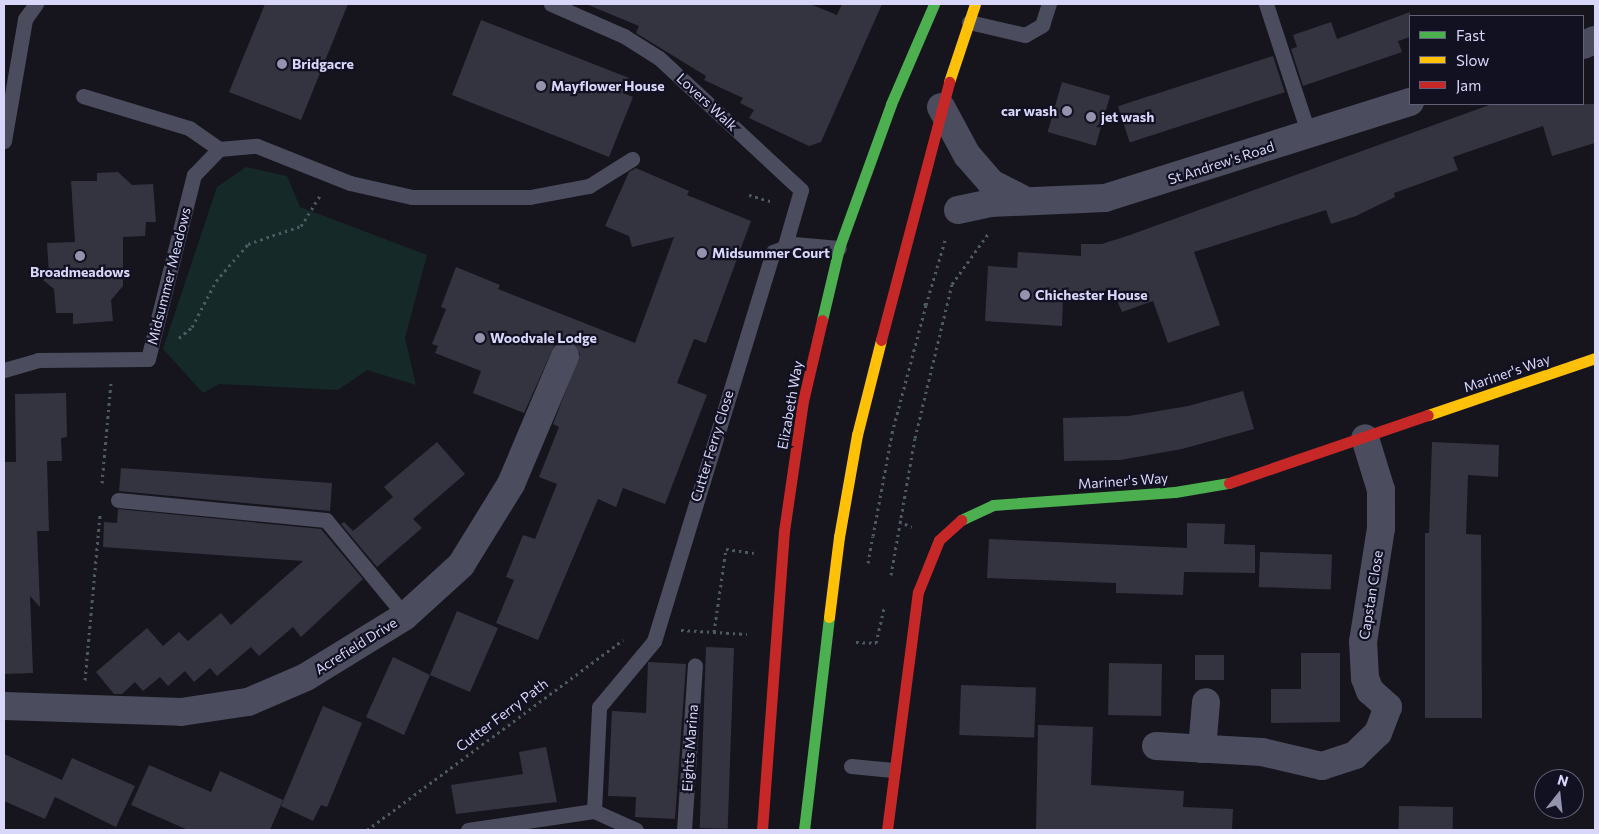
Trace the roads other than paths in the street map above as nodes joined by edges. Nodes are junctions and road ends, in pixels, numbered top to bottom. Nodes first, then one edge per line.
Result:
1 (36, 4) edge
2 (551, 4) edge
3 (934, 4) edge
4 (975, 4) edge
5 (1049, 4) edge
6 (1266, 4) edge
7 (969, 22) junction
8 (83, 96) dead end
9 (1409, 102) edge
10 (941, 107) junction
11 (1309, 135) junction
12 (4, 141) edge
13 (219, 149) junction
14 (632, 159) dead end
15 (1028, 202) junction
16 (955, 221) road end
17 (839, 248) junction
18 (779, 249) junction
19 (565, 356) dead end
20 (1595, 358) edge
21 (4, 370) edge
22 (1365, 438) junction
23 (118, 500) dead end
24 (405, 616) junction
25 (695, 665) dead end
26 (1206, 702) dead end
27 (4, 706) edge
28 (1156, 746) dead end
29 (1202, 749) junction
30 (851, 766) dead end
31 (893, 770) junction
32 (594, 811) junction
33 (468, 830) edge
34 (636, 830) edge
35 (684, 830) edge
36 (762, 830) edge
37 (804, 830) edge
38 (887, 830) edge

1 - 12 lane
2 - 18 lane, Lovers Walk
3 - 17 main road, Elizabeth Way
4 - 7 main road
5 - 7 lane
6 - 11 lane
7 - 10 main road
8 - 13 lane
9 - 11 street, St Andrew's Road
10 - 15 street, St Andrew's Road
10 - 37 main road, bridge
11 - 15 street, St Andrew's Road
13 - 14 lane
13 - 21 lane, Midsummer Meadows
15 - 16 street, St Andrew's Road
17 - 18 lane
17 - 36 main road, Elizabeth Way, bridge
18 - 32 lane, Cutter Ferry Close
19 - 24 street, Acrefield Drive
20 - 22 main road, Mariner's Way
22 - 29 street, Capstan Close
22 - 31 main road, Mariner's Way
23 - 24 lane
24 - 27 street, Acrefield Drive
25 - 35 lane, Eights Marina
26 - 29 street
28 - 29 street, Capstan Close
30 - 31 lane
31 - 38 main road, Mariner's Way
32 - 33 lane
32 - 34 lane

